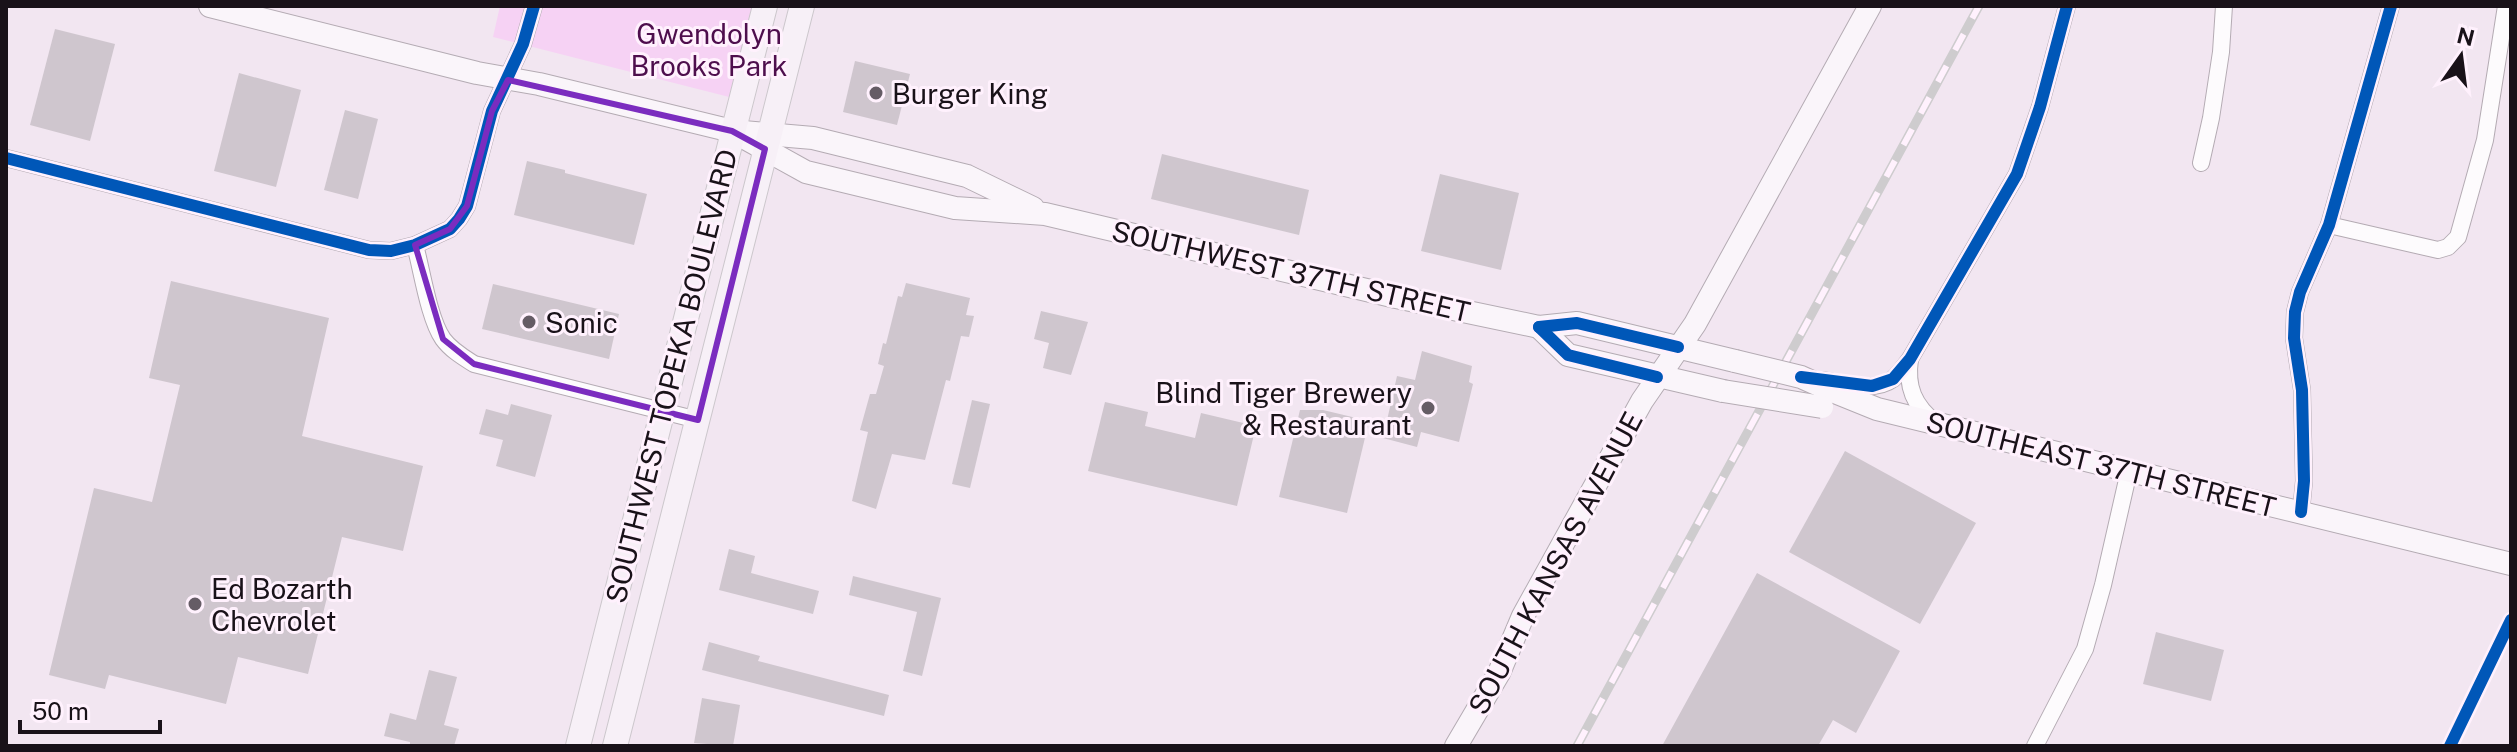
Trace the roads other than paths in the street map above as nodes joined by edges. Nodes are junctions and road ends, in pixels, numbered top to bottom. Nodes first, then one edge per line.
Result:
1 (210, 6) edge
2 (534, 6) edge
3 (765, 6) edge
4 (802, 6) edge
5 (1870, 6) edge
6 (2067, 6) edge
7 (2224, 6) edge
8 (2391, 6) edge
9 (2506, 6) edge
10 (508, 80) junction
11 (732, 131) junction
12 (767, 142) junction
13 (6, 158) edge
14 (2201, 163) dead end
15 (1045, 214) junction
16 (2329, 225) junction
17 (415, 245) junction
18 (1539, 327) junction
19 (1678, 347) junction
20 (1910, 359) junction
21 (1657, 377) junction
22 (1830, 393) junction
23 (1877, 409) joint
24 (663, 412) junction
25 (698, 420) junction
26 (1937, 424) junction
27 (2129, 471) junction
28 (2301, 512) junction
29 (2511, 564) edge
30 (578, 746) edge
31 (615, 746) edge
32 (1456, 746) edge
33 (2035, 746) edge

1 - 10 main road, SOUTHWEST 37TH STREET
2 - 10 street
3 - 11 main road, SOUTHWEST TOPEKA BOULEVARD
4 - 12 main road, SOUTHWEST TOPEKA BOULEVARD
5 - 19 main road, SOUTH KANSAS AVENUE
6 - 20 street
7 - 14 street
8 - 16 street
9 - 16 street
10 - 11 main road, SOUTHWEST 37TH STREET
10 - 17 street
11 - 12 main road, SOUTHWEST 37TH STREET
11 - 24 main road, SOUTHWEST TOPEKA BOULEVARD
12 - 15 main road, SOUTHWEST 37TH STREET
12 - 15 main road, SOUTHWEST 37TH STREET
12 - 25 main road, SOUTHWEST TOPEKA BOULEVARD
13 - 17 street
15 - 18 main road, SOUTHWEST 37TH STREET
16 - 28 street
17 - 24 street
18 - 19 main road, SOUTHWEST 37TH STREET
18 - 21 main road, SOUTHWEST 37TH STREET
19 - 21 main road, SOUTH KANSAS AVENUE
19 - 22 main road, SOUTHWEST 37TH STREET, bridge
20 - 22 street
20 - 26 street
21 - 22 main road, SOUTHWEST 37TH STREET, bridge
21 - 32 main road, SOUTH KANSAS AVENUE
22 - 23 main road, SOUTHWEST 37TH STREET
23 - 26 main road, SOUTHEAST 37TH STREET
24 - 25 street
24 - 30 main road, SOUTHWEST TOPEKA BOULEVARD
25 - 31 main road, SOUTHWEST TOPEKA BOULEVARD
26 - 27 main road, SOUTHEAST 37TH STREET
27 - 28 main road, SOUTHEAST 37TH STREET
27 - 33 street
28 - 29 main road, SOUTHEAST 37TH STREET

